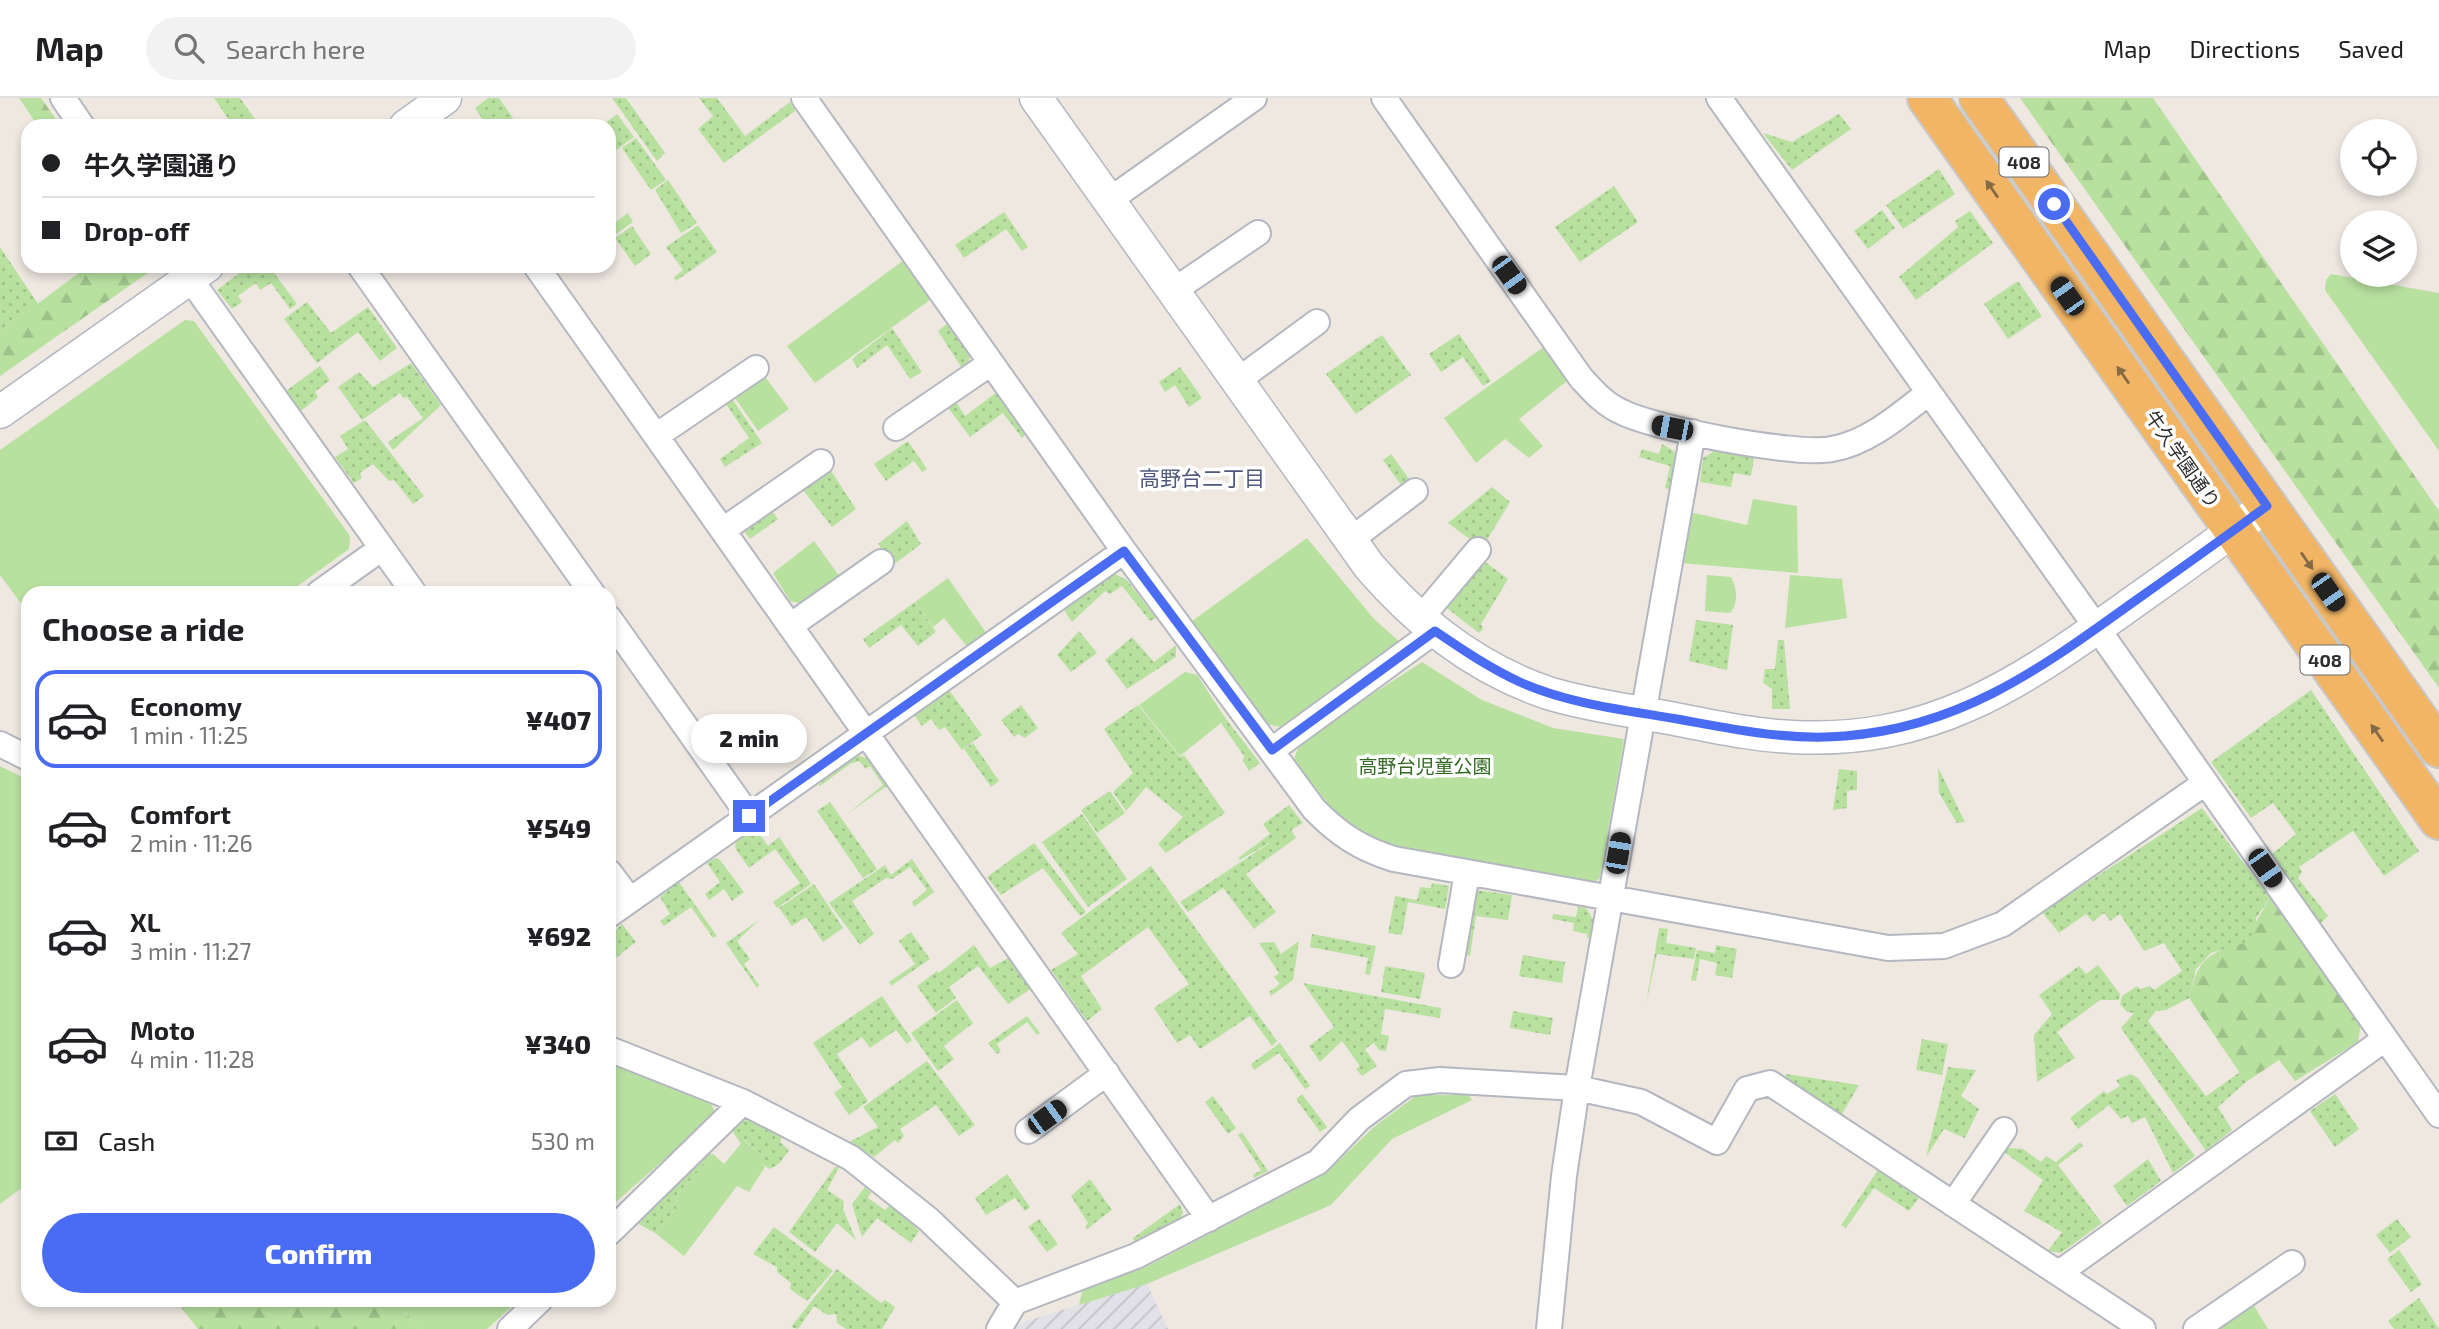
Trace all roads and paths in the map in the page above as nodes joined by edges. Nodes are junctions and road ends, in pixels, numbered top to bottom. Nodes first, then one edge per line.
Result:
1 (63, 98) edge
2 (804, 98) edge
3 (1036, 98) edge
4 (1254, 98) edge
5 (1384, 98) edge
6 (1720, 98) edge
7 (1927, 98) edge
8 (1979, 98) edge
9 (77, 119) edge
10 (1108, 201) junction
11 (1258, 233) dead end
12 (189, 273) edge
13 (195, 273) edge
14 (365, 273) edge
15 (541, 273) edge
16 (1173, 291) junction
17 (1317, 322) dead end
18 (991, 363) junction
19 (756, 368) dead end
20 (1237, 381) junction
21 (1928, 393) junction
22 (0, 412) edge
23 (896, 428) dead end
24 (1693, 432) junction
25 (656, 436) junction
26 (821, 462) dead end
27 (1415, 491) dead end
28 (2267, 506) junction
29 (723, 530) junction
30 (2234, 530) junction
31 (1349, 541) junction
32 (382, 548) junction
33 (1478, 550) dead end
34 (1124, 551) junction
35 (881, 562) dead end
36 (329, 586) edge
37 (409, 586) edge
38 (587, 586) edge
39 (1428, 625) junction
40 (790, 626) junction
41 (616, 628) edge
42 (2097, 628) junction
43 (1643, 713) junction
44 (866, 733) junction
45 (0, 744) edge
46 (2439, 748) edge
47 (1272, 750) junction
48 (21, 754) edge
49 (2205, 783) junction
50 (749, 816) junction
51 (2439, 820) edge
52 (1467, 873) junction
53 (616, 881) edge
54 (630, 900) junction
55 (1610, 900) junction
56 (616, 910) edge
57 (1451, 965) dead end
58 (2385, 1039) junction
59 (616, 1052) edge
60 (1107, 1073) junction
61 (1577, 1088) junction
62 (743, 1102) junction
63 (2439, 1115) edge
64 (2004, 1130) dead end
65 (1028, 1131) dead end
66 (1953, 1204) junction
67 (1209, 1219) junction
68 (616, 1226) edge
69 (2292, 1263) dead end
70 (2059, 1273) junction
71 (1015, 1302) junction
72 (533, 1307) edge
73 (510, 1329) edge
74 (999, 1329) edge
75 (1549, 1329) edge
76 (2143, 1329) edge
77 (2196, 1329) edge

1 - 9 street
2 - 18 street
3 - 10 street
4 - 10 street
5 - 24 street
6 - 21 street
30 -> 7 highway, 牛久学園通り / 408
8 - 28 highway, 408
10 - 16 street
11 - 16 street
12 - 22 street
13 - 32 street
14 - 38 street
15 - 25 street
16 - 20 street
17 - 20 street
18 - 23 street
18 - 34 street
19 - 25 street
20 - 31 street
21 - 24 street
21 - 42 street
24 - 43 street
25 - 29 street
26 - 29 street
27 - 31 street
28 - 30 street
28 -> 46 highway, 408
29 - 40 street
30 - 42 street
51 -> 30 highway, 牛久学園通り / 408
31 - 39 street
32 - 36 street
32 - 37 street
33 - 39 street
34 - 44 street
34 - 47 street
35 - 40 street
39 - 43 street
39 - 47 street
40 - 44 street
41 - 50 street
42 - 43 street
42 - 49 street
43 - 55 street
44 - 50 street
44 - 60 street
45 - 48 street
47 - 52 street
49 - 55 street
49 - 58 street
50 - 54 street
52 - 55 street
52 - 57 street
53 - 54 street
54 - 56 street
55 - 61 street
58 - 63 street
58 - 70 street
59 - 62 street
60 - 65 street
60 - 67 street
61 - 66 street
61 - 67 street
61 - 75 street
62 - 68 street
62 - 71 street
64 - 66 street
66 - 70 street
67 - 71 street
69 - 77 street
70 - 76 street
71 - 74 street
72 - 73 street

